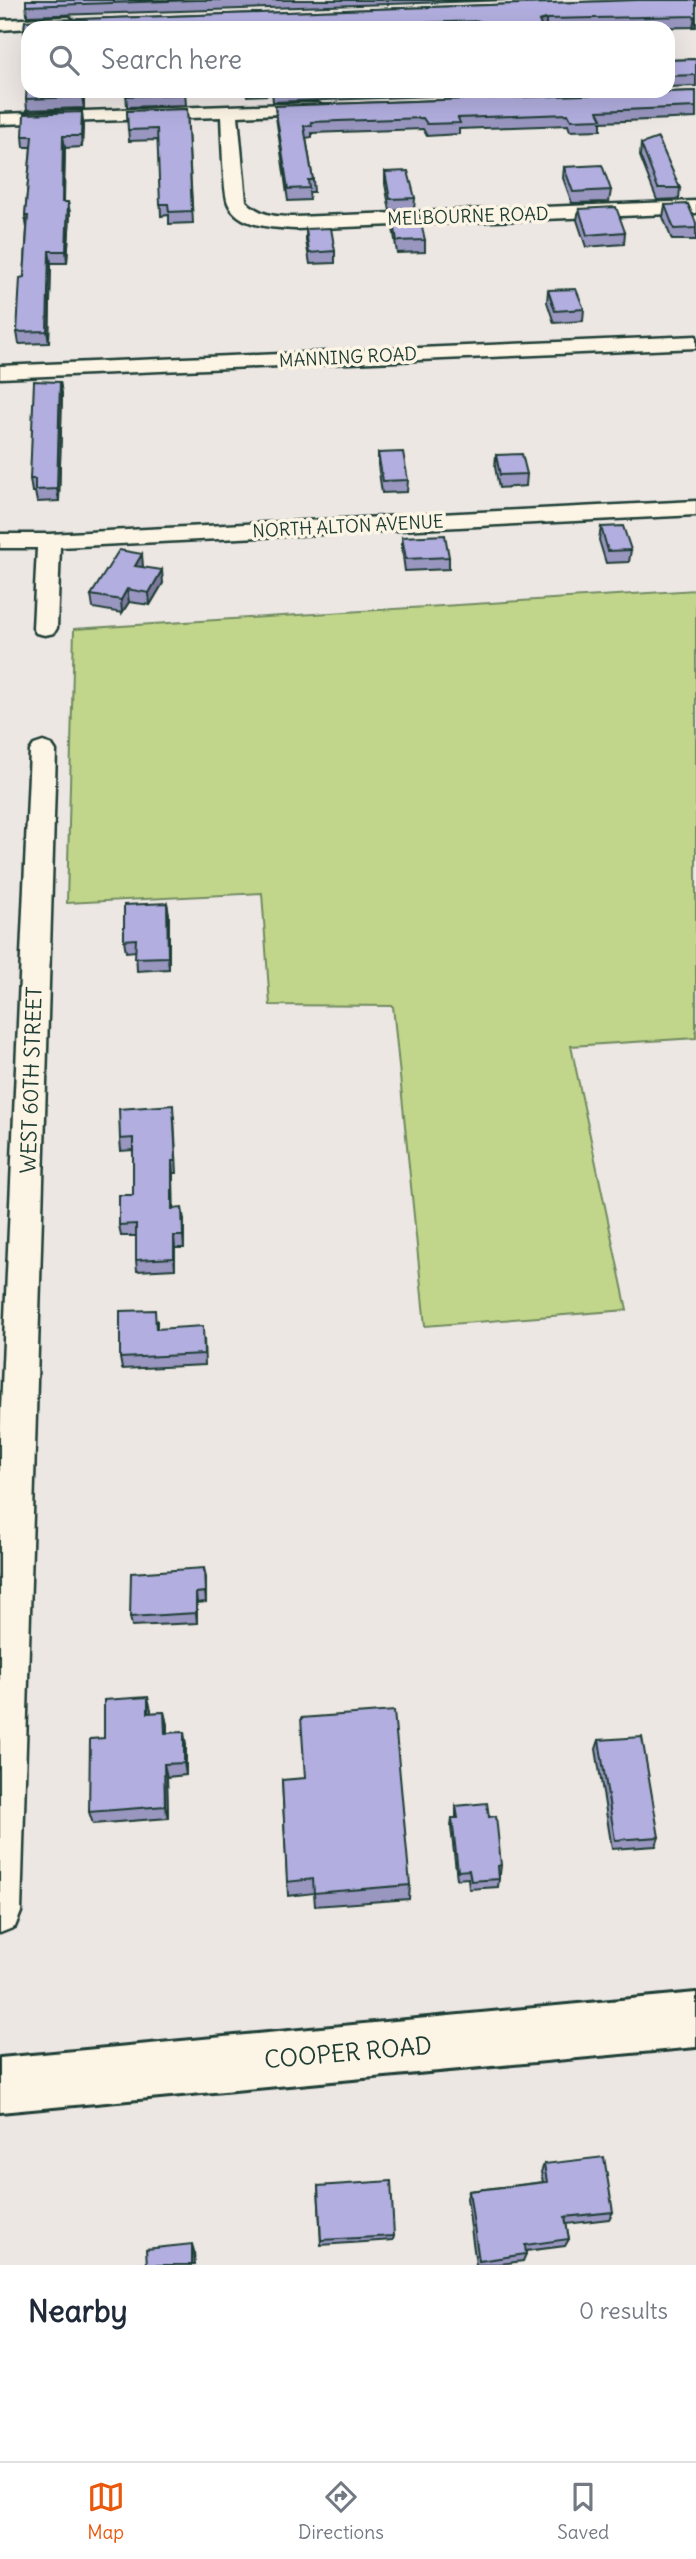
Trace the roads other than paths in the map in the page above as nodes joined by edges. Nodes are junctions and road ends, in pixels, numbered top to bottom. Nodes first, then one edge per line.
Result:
1 (21, 24) edge
2 (0, 25) edge
3 (340, 107) edge
4 (229, 111) junction
5 (0, 120) edge
6 (696, 207) edge
7 (696, 342) edge
8 (0, 372) edge
9 (696, 508) edge
10 (0, 541) edge
11 (49, 541) junction
12 (44, 628) dead end
13 (43, 751) dead end
14 (0, 1912) edge
15 (696, 2020) edge
16 (0, 2085) edge

1 - 2 street
3 - 4 street
4 - 5 street
4 - 6 street, MELBOURNE ROAD
7 - 8 street, MANNING ROAD
9 - 11 street, NORTH ALTON AVENUE
10 - 11 street, NORTH ALTON AVENUE
11 - 12 street
13 - 14 street, WEST 60TH STREET
15 - 16 main road, COOPER ROAD

